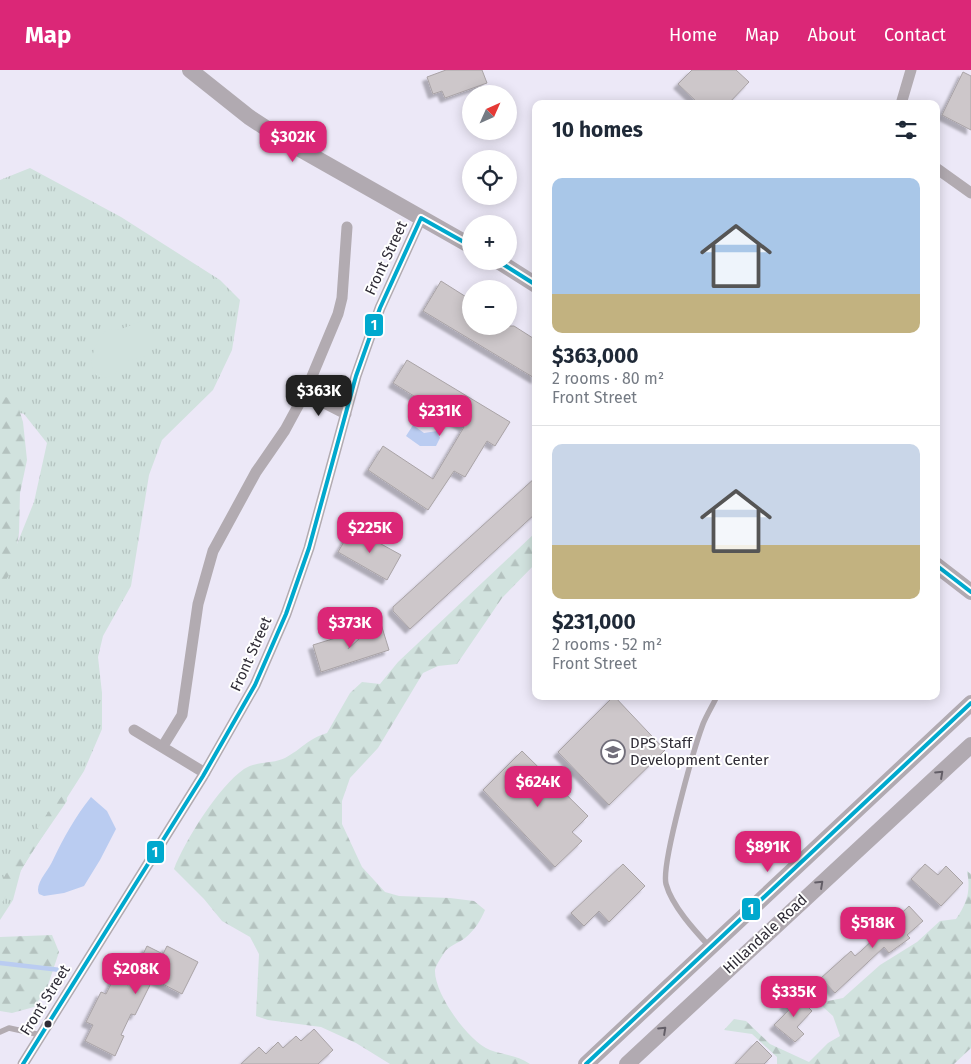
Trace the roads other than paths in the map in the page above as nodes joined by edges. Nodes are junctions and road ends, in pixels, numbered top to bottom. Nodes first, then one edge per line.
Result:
1 (190, 70) edge
2 (911, 70) edge
3 (902, 100) edge
4 (940, 171) edge
5 (971, 193) edge
6 (421, 218) junction
7 (347, 227) dead end
8 (462, 241) edge
9 (512, 270) edge
10 (532, 283) edge
11 (305, 393) junction
12 (346, 414) junction
13 (940, 568) edge
14 (971, 592) edge
15 (715, 700) edge
16 (971, 703) edge
17 (134, 730) dead end
18 (971, 745) edge
19 (163, 746) junction
20 (205, 773) junction
21 (710, 948) junction
22 (0, 1032) edge
23 (41, 1035) junction
24 (23, 1064) edge
25 (586, 1064) edge
26 (627, 1064) edge

1 - 6 main road
2 - 3 street
4 - 5 street
6 - 8 main road
6 - 12 street, Front Street
7 - 11 street
9 - 10 main road
11 - 12 street
11 - 19 street
12 - 20 street, Front Street
13 - 14 main road
15 - 21 lane
16 - 21 main road, Hillandale Road
17 - 19 street
26 -> 18 main road, Hillandale Road
19 - 20 street
20 - 23 street, Front Street
21 - 25 main road, Hillandale Road
22 - 23 lane
23 - 24 street, Front Street

